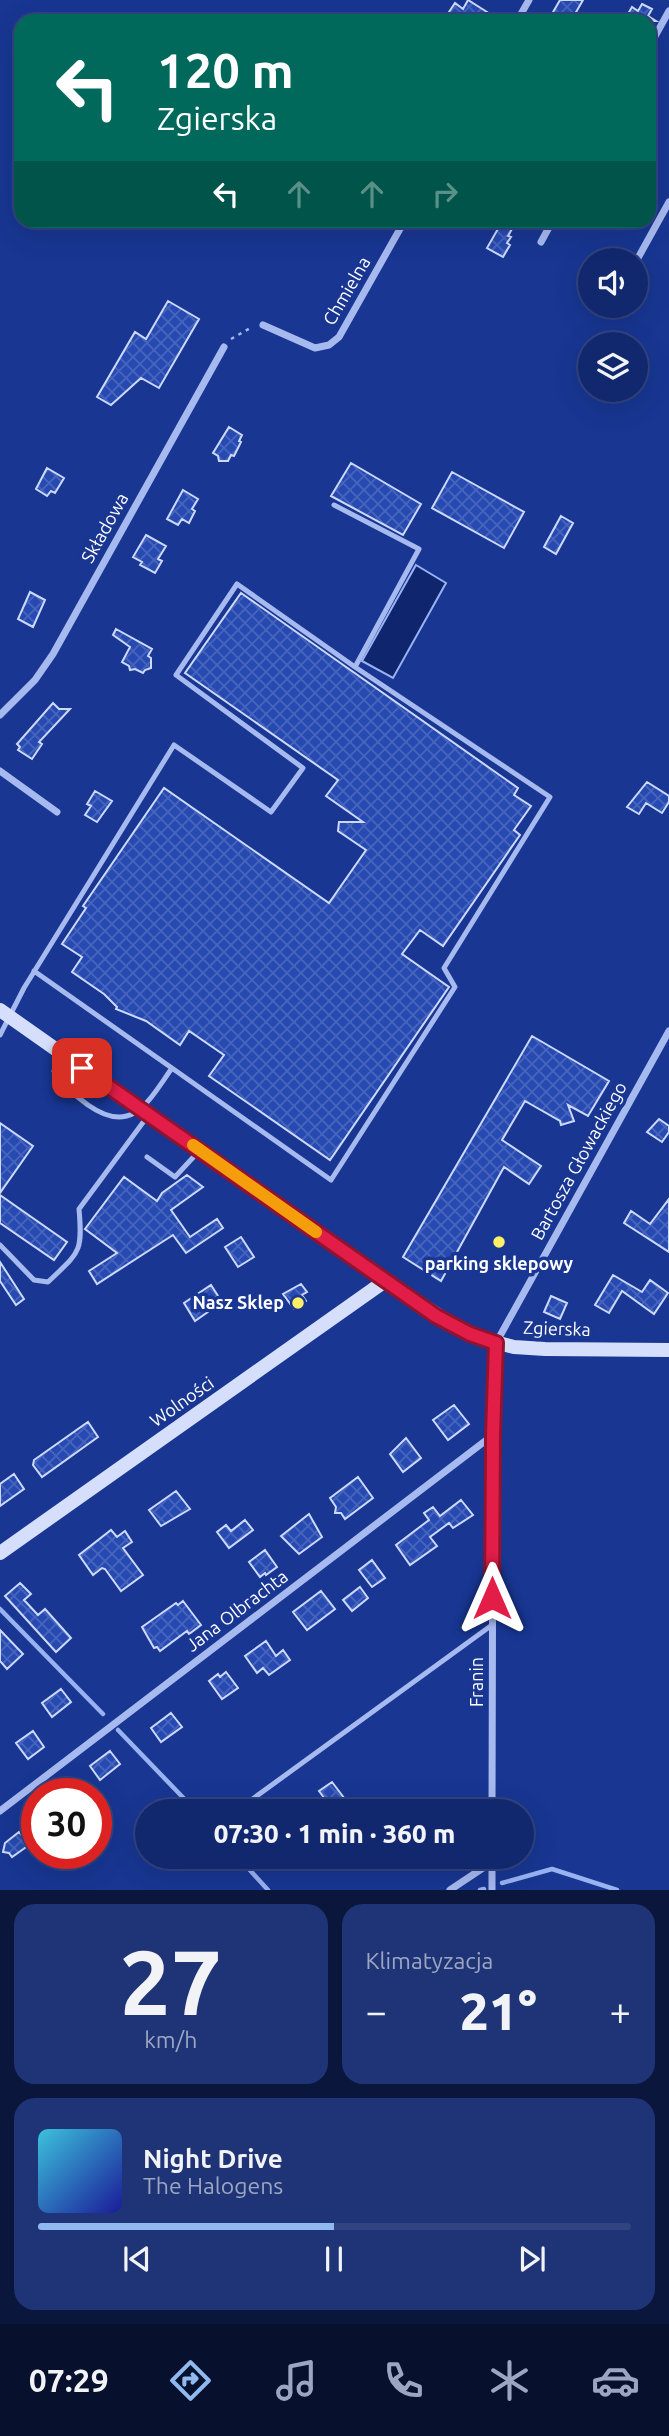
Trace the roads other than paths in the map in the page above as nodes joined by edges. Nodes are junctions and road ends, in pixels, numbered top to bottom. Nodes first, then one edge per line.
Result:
1 (669, 11) edge
2 (656, 34) edge
3 (669, 202) edge
4 (656, 225) edge
5 (400, 228) edge
6 (549, 228) edge
7 (655, 228) edge
8 (541, 242) dead end
9 (644, 248) edge
10 (263, 325) road end
11 (224, 347) road end
12 (334, 505) dead end
13 (355, 667) junction
14 (0, 715) edge
15 (0, 771) edge
16 (57, 811) dead end
17 (34, 971) junction
18 (5, 1014) edge
19 (669, 1031) edge
20 (0, 1035) edge
21 (62, 1054) junction
22 (172, 1068) junction
23 (146, 1112) junction
24 (200, 1150) junction
25 (147, 1157) dead end
26 (0, 1245) edge
27 (386, 1281) junction
28 (496, 1343) junction
29 (669, 1350) edge
30 (493, 1435) junction
31 (0, 1553) edge
32 (492, 1625) junction
33 (253, 1799) edge
34 (492, 1799) edge
35 (0, 1811) edge
36 (478, 1869) edge
37 (492, 1869) edge
38 (450, 1890) edge
39 (492, 1890) edge

1 - 2 street
3 - 4 street
5 - 10 street, Chmielna
6 - 8 street
7 - 9 street
11 - 14 street, Składowa
12 - 13 lane
13 - 17 lane
13 - 22 lane
15 - 16 street
17 - 18 lane
17 - 22 lane
18 - 20 lane
18 - 21 main road, Zgierska
19 - 28 street, Bartosza Głowackiego
21 - 23 main road, Zgierska
21 - 23 lane
22 - 23 lane
23 - 24 main road, Zgierska
23 - 26 lane
24 - 25 lane
24 - 27 main road, Zgierska
27 - 28 main road, Zgierska
27 - 31 main road, Wolności
28 - 29 main road, Zgierska
28 - 30 street, Franin
30 - 32 street, Franin
30 - 35 street, Jana Olbrachta
32 - 33 lane
32 - 34 street, Franin
36 - 38 street
37 - 39 street

